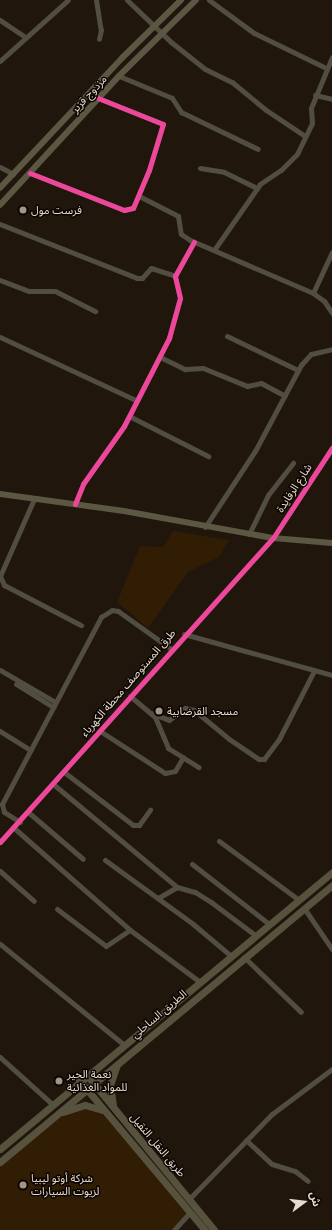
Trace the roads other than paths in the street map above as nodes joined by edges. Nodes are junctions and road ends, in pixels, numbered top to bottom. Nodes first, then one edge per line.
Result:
1 (68, 0) edge
2 (96, 0) edge
3 (127, 0) edge
4 (181, 0) edge
5 (196, 0) edge
6 (209, 0) edge
7 (0, 20) edge
8 (155, 24) junction
9 (161, 32) junction
10 (25, 37) junction
11 (99, 40) dead end
12 (332, 57) edge
13 (0, 61) edge
14 (326, 68) junction
15 (119, 76) junction
16 (316, 95) junction
17 (98, 98) junction
18 (332, 99) edge
19 (305, 136) junction
20 (258, 149) dead end
21 (0, 167) edge
22 (200, 168) dead end
23 (30, 173) junction
24 (13, 174) junction
25 (0, 188) edge
26 (257, 188) junction
27 (139, 196) junction
28 (0, 205) edge
29 (0, 224) edge
30 (194, 242) junction
31 (214, 250) junction
32 (332, 252) edge
33 (175, 276) junction
34 (0, 280) edge
35 (313, 293) junction
36 (95, 311) dead end
37 (332, 313) edge
38 (227, 336) dead end
39 (0, 337) edge
40 (332, 349) edge
41 (160, 357) junction
42 (298, 370) junction
43 (285, 396) junction
44 (136, 400) junction
45 (129, 416) junction
46 (332, 448) edge
47 (208, 456) dead end
48 (293, 463) dead end
49 (0, 494) edge
50 (34, 499) junction
51 (75, 504) junction
52 (205, 527) junction
53 (249, 534) junction
54 (273, 538) junction
55 (332, 543) edge
56 (0, 576) edge
57 (81, 625) dead end
58 (184, 634) junction
59 (171, 649) junction
60 (0, 670) edge
61 (314, 671) junction
62 (0, 674) edge
63 (332, 675) edge
64 (130, 696) junction
65 (54, 704) junction
66 (151, 713) junction
67 (0, 731) edge
68 (100, 731) junction
69 (30, 750) junction
70 (183, 757) junction
71 (198, 767) dead end
72 (64, 772) junction
73 (53, 784) junction
74 (1, 802) edge
75 (150, 810) dead end
76 (28, 812) junction
77 (20, 822) junction
78 (14, 828) junction
79 (219, 840) dead end
80 (0, 842) edge
81 (83, 859) dead end
82 (105, 860) dead end
83 (192, 864) dead end
84 (0, 871) edge
85 (332, 872) edge
86 (332, 885) edge
87 (177, 887) junction
88 (158, 898) junction
89 (299, 900) junction
90 (34, 901) dead end
91 (304, 908) junction
92 (57, 909) dead end
93 (270, 924) junction
94 (130, 930) junction
95 (255, 936) junction
96 (330, 940) edge
97 (0, 944) edge
98 (332, 949) edge
99 (231, 956) junction
100 (244, 957) junction
101 (200, 982) junction
102 (301, 1012) dead end
103 (123, 1044) junction
104 (0, 1057) edge
105 (118, 1062) junction
106 (332, 1069) edge
107 (86, 1074) junction
108 (79, 1080) junction
109 (93, 1083) junction
110 (86, 1089) junction
111 (52, 1104) junction
112 (112, 1112) junction
113 (57, 1114) junction
114 (246, 1140) junction
115 (0, 1149) edge
116 (0, 1162) edge
117 (308, 1181) dead end
118 (189, 1199) junction
119 (190, 1212) junction
120 (174, 1230) edge
121 (204, 1230) edge
122 (214, 1230) edge

1 - 10 street
2 - 11 street
3 - 8 street
4 - 8 main road, مزدوج قزير
5 - 9 main road, مزدوج قزير
6 - 14 street
7 - 10 street
8 - 9 street
8 - 24 main road, مزدوج قزير
9 - 15 main road, مزدوج قزير
9 - 19 street
10 - 13 street
12 - 14 street
14 - 16 street
15 - 17 main road, مزدوج قزير
15 - 20 street
16 - 18 street
16 - 19 street
17 - 23 main road, مزدوج قزير
17 - 27 street
19 - 26 street
21 - 24 street
22 - 26 street
23 - 27 street
23 - 28 main road, مزدوج قزير
24 - 25 main road, مزدوج قزير
26 - 31 street
27 - 30 street
29 - 33 street
30 - 31 street
30 - 33 street
31 - 35 street
32 - 35 street
33 - 41 street
34 - 36 street
35 - 37 street
38 - 42 street
39 - 44 street
40 - 42 street
41 - 43 street
41 - 44 street
42 - 43 street
43 - 52 street
44 - 45 street
45 - 47 street
45 - 51 street
46 - 54 street, شارع الرفايدة
48 - 53 street
49 - 50 main road
50 - 51 main road
50 - 56 street
51 - 52 main road
52 - 53 main road
53 - 54 main road
54 - 55 main road
54 - 58 street, طرق المستوصف محطة الكهرباء
56 - 57 street
58 - 59 street, طرق المستوصف محطة الكهرباء
58 - 61 street
59 - 64 street, طرق المستوصف محطة الكهرباء
59 - 65 street
60 - 65 street
61 - 63 street
61 - 66 street
62 - 65 street
64 - 66 street
64 - 68 street, طرق المستوصف محطة الكهرباء
65 - 69 street
66 - 70 street
67 - 69 street
68 - 70 street
68 - 72 street, طرق المستوصف محطة الكهرباء
69 - 74 street
70 - 71 street
72 - 73 street, طرق المستوصف محطة الكهرباء
72 - 75 street
73 - 76 street, طرق المستوصف محطة الكهرباء
73 - 87 street
74 - 77 street
76 - 77 street, طرق المستوصف محطة الكهرباء
76 - 81 street
77 - 78 street, طرق المستوصف محطة الكهرباء
78 - 80 street, طرق المستوصف محطة الكهرباء
78 - 94 street
79 - 89 street
82 - 88 street
83 - 93 street
84 - 90 street
85 - 89 highway, الطريق الساحلي
86 - 91 highway, الطريق الساحلي
87 - 88 street
87 - 95 street
88 - 99 street
89 - 93 highway, الطريق الساحلي
91 - 96 street
91 - 100 highway, الطريق الساحلي
92 - 94 street
93 - 95 highway, الطريق الساحلي
94 - 101 street
95 - 99 highway, الطريق الساحلي
96 - 98 street
97 - 103 street
99 - 101 highway, الطريق الساحلي
100 - 102 street
100 - 105 highway, الطريق الساحلي
101 - 103 highway, الطريق الساحلي
103 - 107 highway, الطريق الساحلي
104 - 111 street
105 - 109 highway, الطريق الساحلي
105 - 112 highway
106 - 114 street
107 - 108 highway, الطريق الساحلي
107 - 109 highway, طريق النقل الثقيل
108 - 110 highway, طريق النقل الثقيل
108 - 111 highway, الطريق الساحلي
109 - 110 highway, الطريق الساحلي
109 - 112 highway, طريق النقل الثقيل
110 - 112 highway, طريق النقل الثقيل
110 - 113 highway, الطريق الساحلي
111 - 115 highway, الطريق الساحلي
112 - 113 highway
112 - 118 highway, طريق النقل الثقيل
112 - 119 highway, طريق النقل الثقيل
113 - 116 highway, الطريق الساحلي
114 - 117 street
114 - 118 street
118 - 122 highway, طريق النقل الثقيل
119 - 120 street
119 - 121 highway, طريق النقل الثقيل

